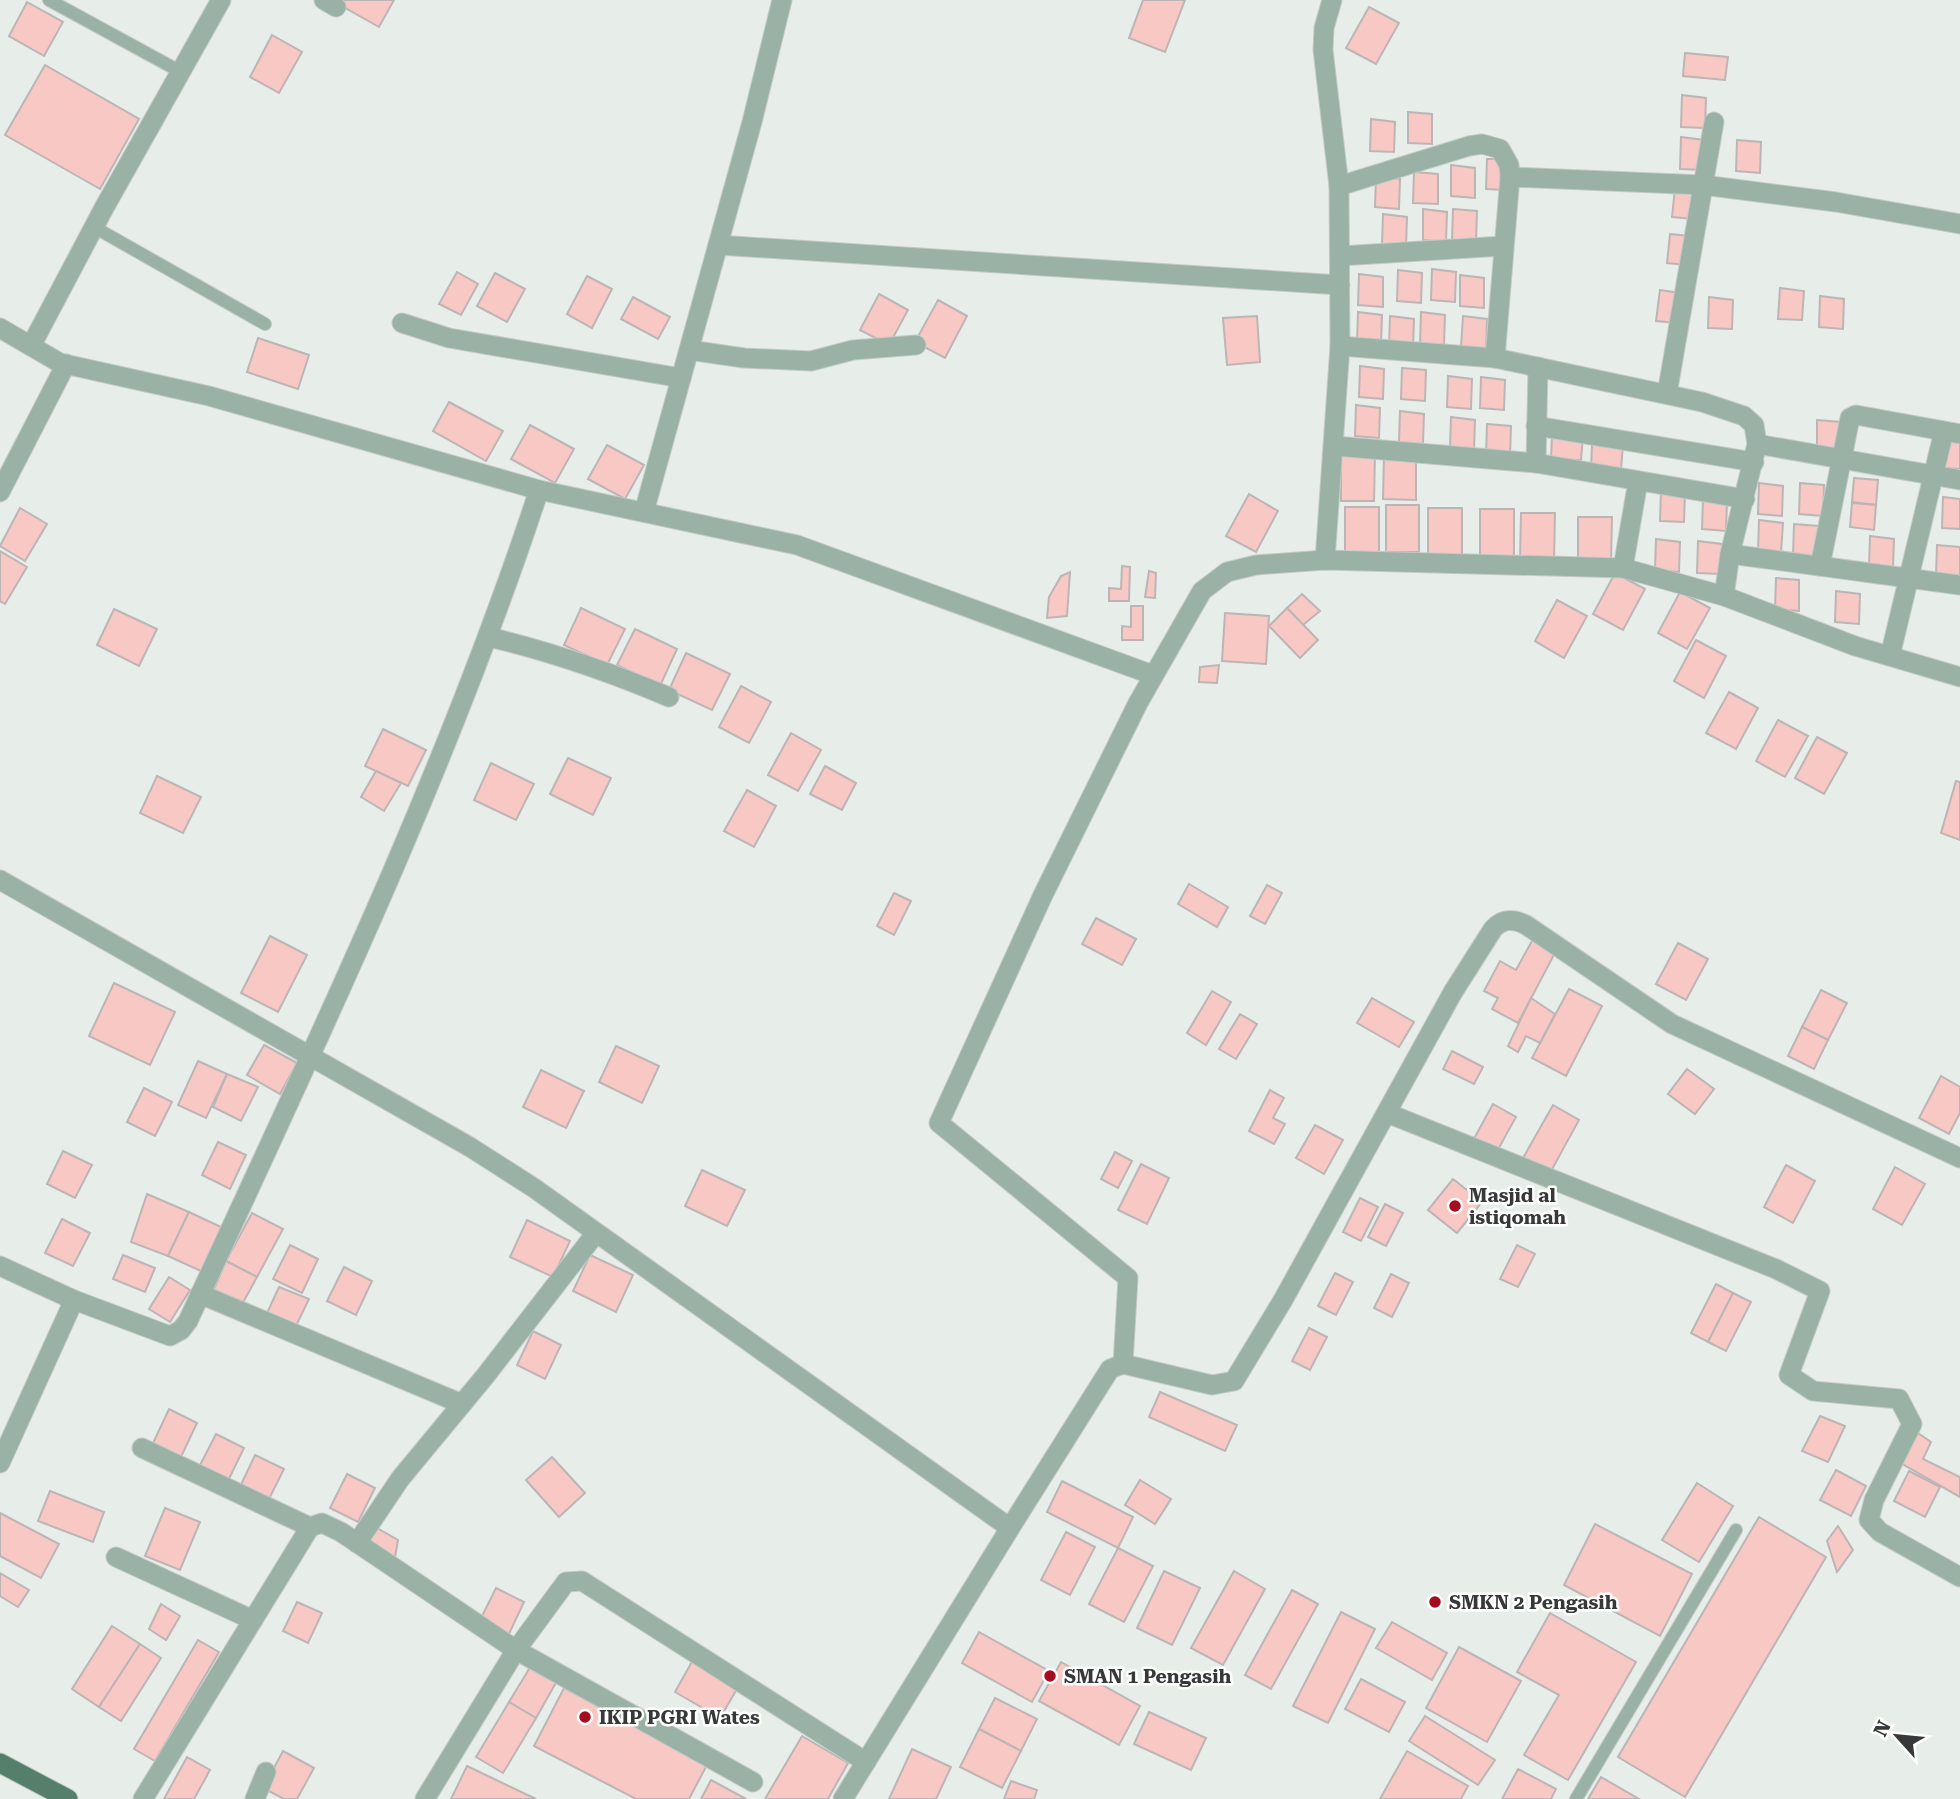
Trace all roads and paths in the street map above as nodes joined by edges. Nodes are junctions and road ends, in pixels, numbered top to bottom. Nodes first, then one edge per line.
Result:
1 (50, 0) edge
2 (221, 0) edge
3 (782, 0) edge
4 (1332, 0) edge
5 (181, 72) junction
6 (1714, 122) dead end
7 (1510, 177) junction
8 (1703, 184) junction
9 (1339, 186) junction
10 (1960, 224) edge
11 (94, 227) junction
12 (718, 245) junction
13 (1503, 246) junction
14 (1339, 256) junction
15 (1340, 285) junction
16 (402, 323) dead end
17 (265, 324) dead end
18 (0, 328) edge
19 (916, 345) dead end
20 (31, 346) junction
21 (1340, 346) junction
22 (689, 350) junction
23 (1495, 358) junction
24 (66, 364) junction
25 (1538, 367) junction
26 (681, 378) junction
27 (1667, 394) junction
28 (1536, 426) junction
29 (1952, 432) edge
30 (1335, 446) junction
31 (1755, 453) junction
32 (1840, 458) junction
33 (1536, 463) junction
34 (1931, 475) junction
35 (1960, 480) edge
36 (1638, 481) junction
37 (539, 489) junction
38 (0, 492) edge
39 (1745, 499) junction
40 (644, 512) junction
41 (1730, 554) junction
42 (1325, 560) junction
43 (1820, 566) junction
44 (1623, 568) junction
45 (1908, 578) junction
46 (1960, 585) edge
47 (1724, 596) junction
48 (489, 636) junction
49 (1890, 656) junction
50 (1153, 674) junction
51 (1960, 677) edge
52 (669, 697) dead end
53 (0, 880) edge
54 (309, 1056) junction
55 (1387, 1113) junction
56 (1960, 1158) edge
57 (596, 1233) junction
58 (0, 1266) edge
59 (200, 1294) junction
60 (74, 1300) junction
61 (1123, 1364) junction
62 (462, 1404) junction
63 (142, 1448) dead end
64 (0, 1463) edge
65 (310, 1527) junction
66 (1010, 1528) junction
67 (1737, 1530) dead end
68 (357, 1543) junction
69 (116, 1557) dead end
70 (1960, 1577) edge
71 (253, 1620) junction
72 (516, 1650) junction
73 (866, 1762) junction
74 (0, 1763) edge
75 (266, 1772) dead end
76 (753, 1782) dead end
77 (68, 1799) edge
78 (144, 1799) edge
79 (255, 1799) edge
80 (425, 1799) edge
81 (843, 1799) edge
82 (1576, 1799) edge

1 - 5 lane
2 - 5 street
3 - 12 street
4 - 9 street
5 - 11 street
6 - 8 street
7 - 8 street
7 - 9 street
7 - 13 street
8 - 10 street
8 - 27 street
9 - 14 street
11 - 17 lane
11 - 20 street
12 - 15 street
12 - 22 street
13 - 14 street
13 - 23 street
14 - 15 street
15 - 21 street
16 - 26 street
18 - 20 street
19 - 22 street
20 - 24 street
21 - 23 street
21 - 30 street
22 - 26 street
23 - 25 street
24 - 37 street
24 - 38 street
25 - 27 street
25 - 28 street
26 - 40 street
27 - 31 street
28 - 31 street
28 - 33 street
29 - 32 street
29 - 34 street
30 - 33 street
30 - 42 street
31 - 32 street
31 - 39 street
32 - 34 street
32 - 43 street
33 - 36 street
34 - 35 street
34 - 45 street
36 - 39 street
36 - 44 street
37 - 40 street
37 - 48 street
39 - 41 street
40 - 50 street
41 - 43 street
41 - 47 street
42 - 44 street
42 - 50 street
43 - 45 street
44 - 47 street
45 - 46 street
45 - 49 street
47 - 49 street
48 - 52 street
48 - 54 street
49 - 51 street
50 - 61 street
53 - 54 street
54 - 57 street
54 - 59 street
55 - 56 street
55 - 61 street
55 - 70 street
57 - 62 street
57 - 66 street
58 - 60 street
59 - 60 street
59 - 62 street
60 - 64 street
61 - 66 street
62 - 68 street
63 - 65 street
65 - 68 street
65 - 71 street
66 - 73 street
67 - 82 lane
68 - 72 street
69 - 71 street
71 - 78 street
72 - 73 street
72 - 76 street
72 - 80 street
73 - 81 street
74 - 77 main road
75 - 79 street

